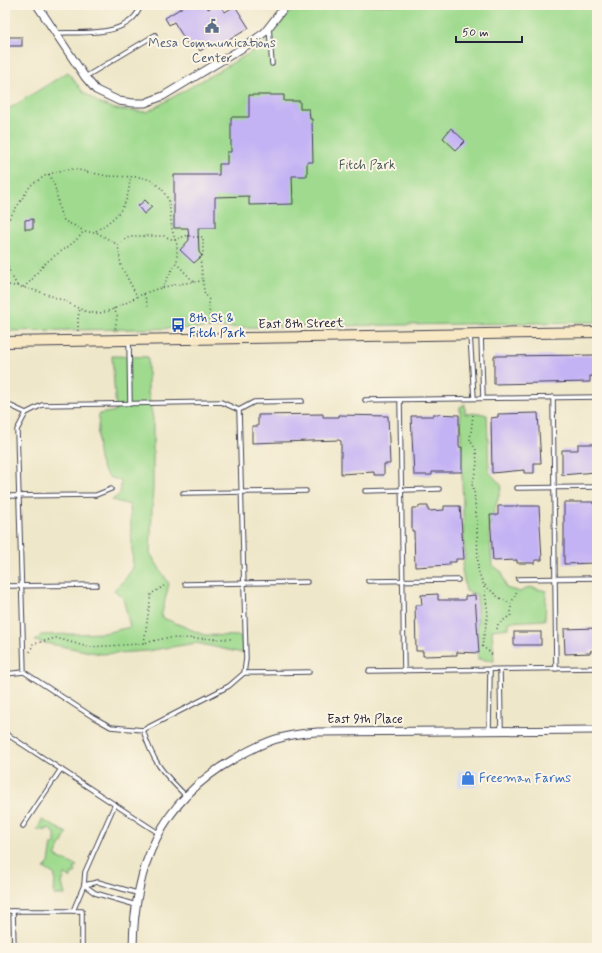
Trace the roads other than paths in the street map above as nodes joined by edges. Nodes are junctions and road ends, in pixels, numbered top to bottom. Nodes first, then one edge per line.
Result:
1 (37, 5) edge
2 (141, 5) edge
3 (286, 5) edge
4 (269, 26) junction
5 (56, 33) junction
6 (155, 35) dead end
7 (272, 64) dead end
8 (85, 77) junction
9 (597, 332) edge
10 (470, 335) junction
11 (481, 335) junction
12 (129, 340) junction
13 (5, 342) edge
14 (597, 396) edge
15 (553, 397) junction
16 (474, 398) junction
17 (483, 398) junction
18 (365, 400) dead end
19 (400, 400) junction
20 (302, 401) dead end
21 (130, 404) junction
22 (5, 406) edge
23 (239, 410) junction
24 (26, 413) junction
25 (597, 487) edge
26 (517, 488) dead end
27 (554, 488) junction
28 (111, 489) dead end
29 (439, 489) dead end
30 (401, 490) junction
31 (365, 491) dead end
32 (242, 492) junction
33 (306, 492) dead end
34 (182, 493) dead end
35 (5, 496) edge
36 (19, 496) junction
37 (555, 578) junction
38 (597, 578) edge
39 (518, 579) dead end
40 (458, 580) dead end
41 (368, 581) dead end
42 (403, 581) junction
43 (307, 582) dead end
44 (244, 583) junction
45 (185, 584) dead end
46 (97, 585) dead end
47 (5, 586) edge
48 (21, 586) junction
49 (597, 668) edge
50 (556, 669) junction
51 (500, 670) junction
52 (369, 671) dead end
53 (404, 671) junction
54 (490, 671) junction
55 (24, 672) junction
56 (309, 672) dead end
57 (244, 673) junction
58 (5, 674) edge
59 (143, 730) junction
60 (597, 730) edge
61 (489, 731) junction
62 (501, 731) junction
63 (5, 733) edge
64 (61, 770) junction
65 (185, 795) junction
66 (114, 804) junction
67 (23, 826) dead end
68 (160, 834) junction
69 (84, 884) junction
70 (137, 893) junction
71 (136, 905) junction
72 (5, 911) edge
73 (13, 911) junction
74 (72, 911) junction
75 (14, 948) edge
76 (82, 948) edge
77 (133, 948) edge

1 - 5 street
2 - 5 lane
3 - 4 street
4 - 7 lane
4 - 8 street
5 - 8 street
6 - 8 lane
9 - 11 street, East 8th Street
10 - 11 street, East 8th Street
10 - 12 street, East 8th Street
10 - 16 lane
11 - 17 lane
12 - 13 street, East 8th Street
12 - 21 lane
14 - 15 lane
15 - 17 lane
15 - 27 lane
16 - 17 lane
16 - 19 lane
18 - 19 lane
19 - 30 lane
20 - 23 lane
21 - 23 lane
21 - 24 lane
22 - 24 lane
23 - 32 lane
24 - 36 lane
25 - 27 lane
26 - 27 lane
27 - 37 lane
28 - 36 lane
29 - 30 lane
30 - 31 lane
30 - 42 lane
32 - 33 lane
32 - 34 lane
32 - 44 lane
35 - 36 lane
36 - 48 lane
37 - 38 lane
37 - 39 lane
37 - 50 lane
40 - 42 lane
41 - 42 lane
42 - 53 lane
43 - 44 lane
44 - 45 lane
44 - 57 lane
46 - 48 lane
47 - 48 lane
48 - 55 lane
49 - 50 lane
50 - 51 lane
51 - 54 lane
51 - 62 lane
52 - 53 lane
53 - 54 lane
54 - 61 lane
55 - 58 lane
55 - 59 lane
56 - 57 lane
57 - 59 lane
59 - 65 lane
60 - 62 street, East 9th Place
61 - 62 street, East 9th Place
61 - 65 street, East 9th Place
63 - 64 lane
64 - 66 lane
64 - 67 lane
65 - 68 street, East 9th Place
66 - 68 lane
66 - 69 lane
68 - 70 street, East 9th Place
69 - 70 lane
69 - 71 lane
69 - 74 lane
70 - 71 street, East 9th Place
71 - 77 street, East 9th Place
72 - 73 lane
73 - 74 lane
73 - 75 lane
74 - 76 lane

